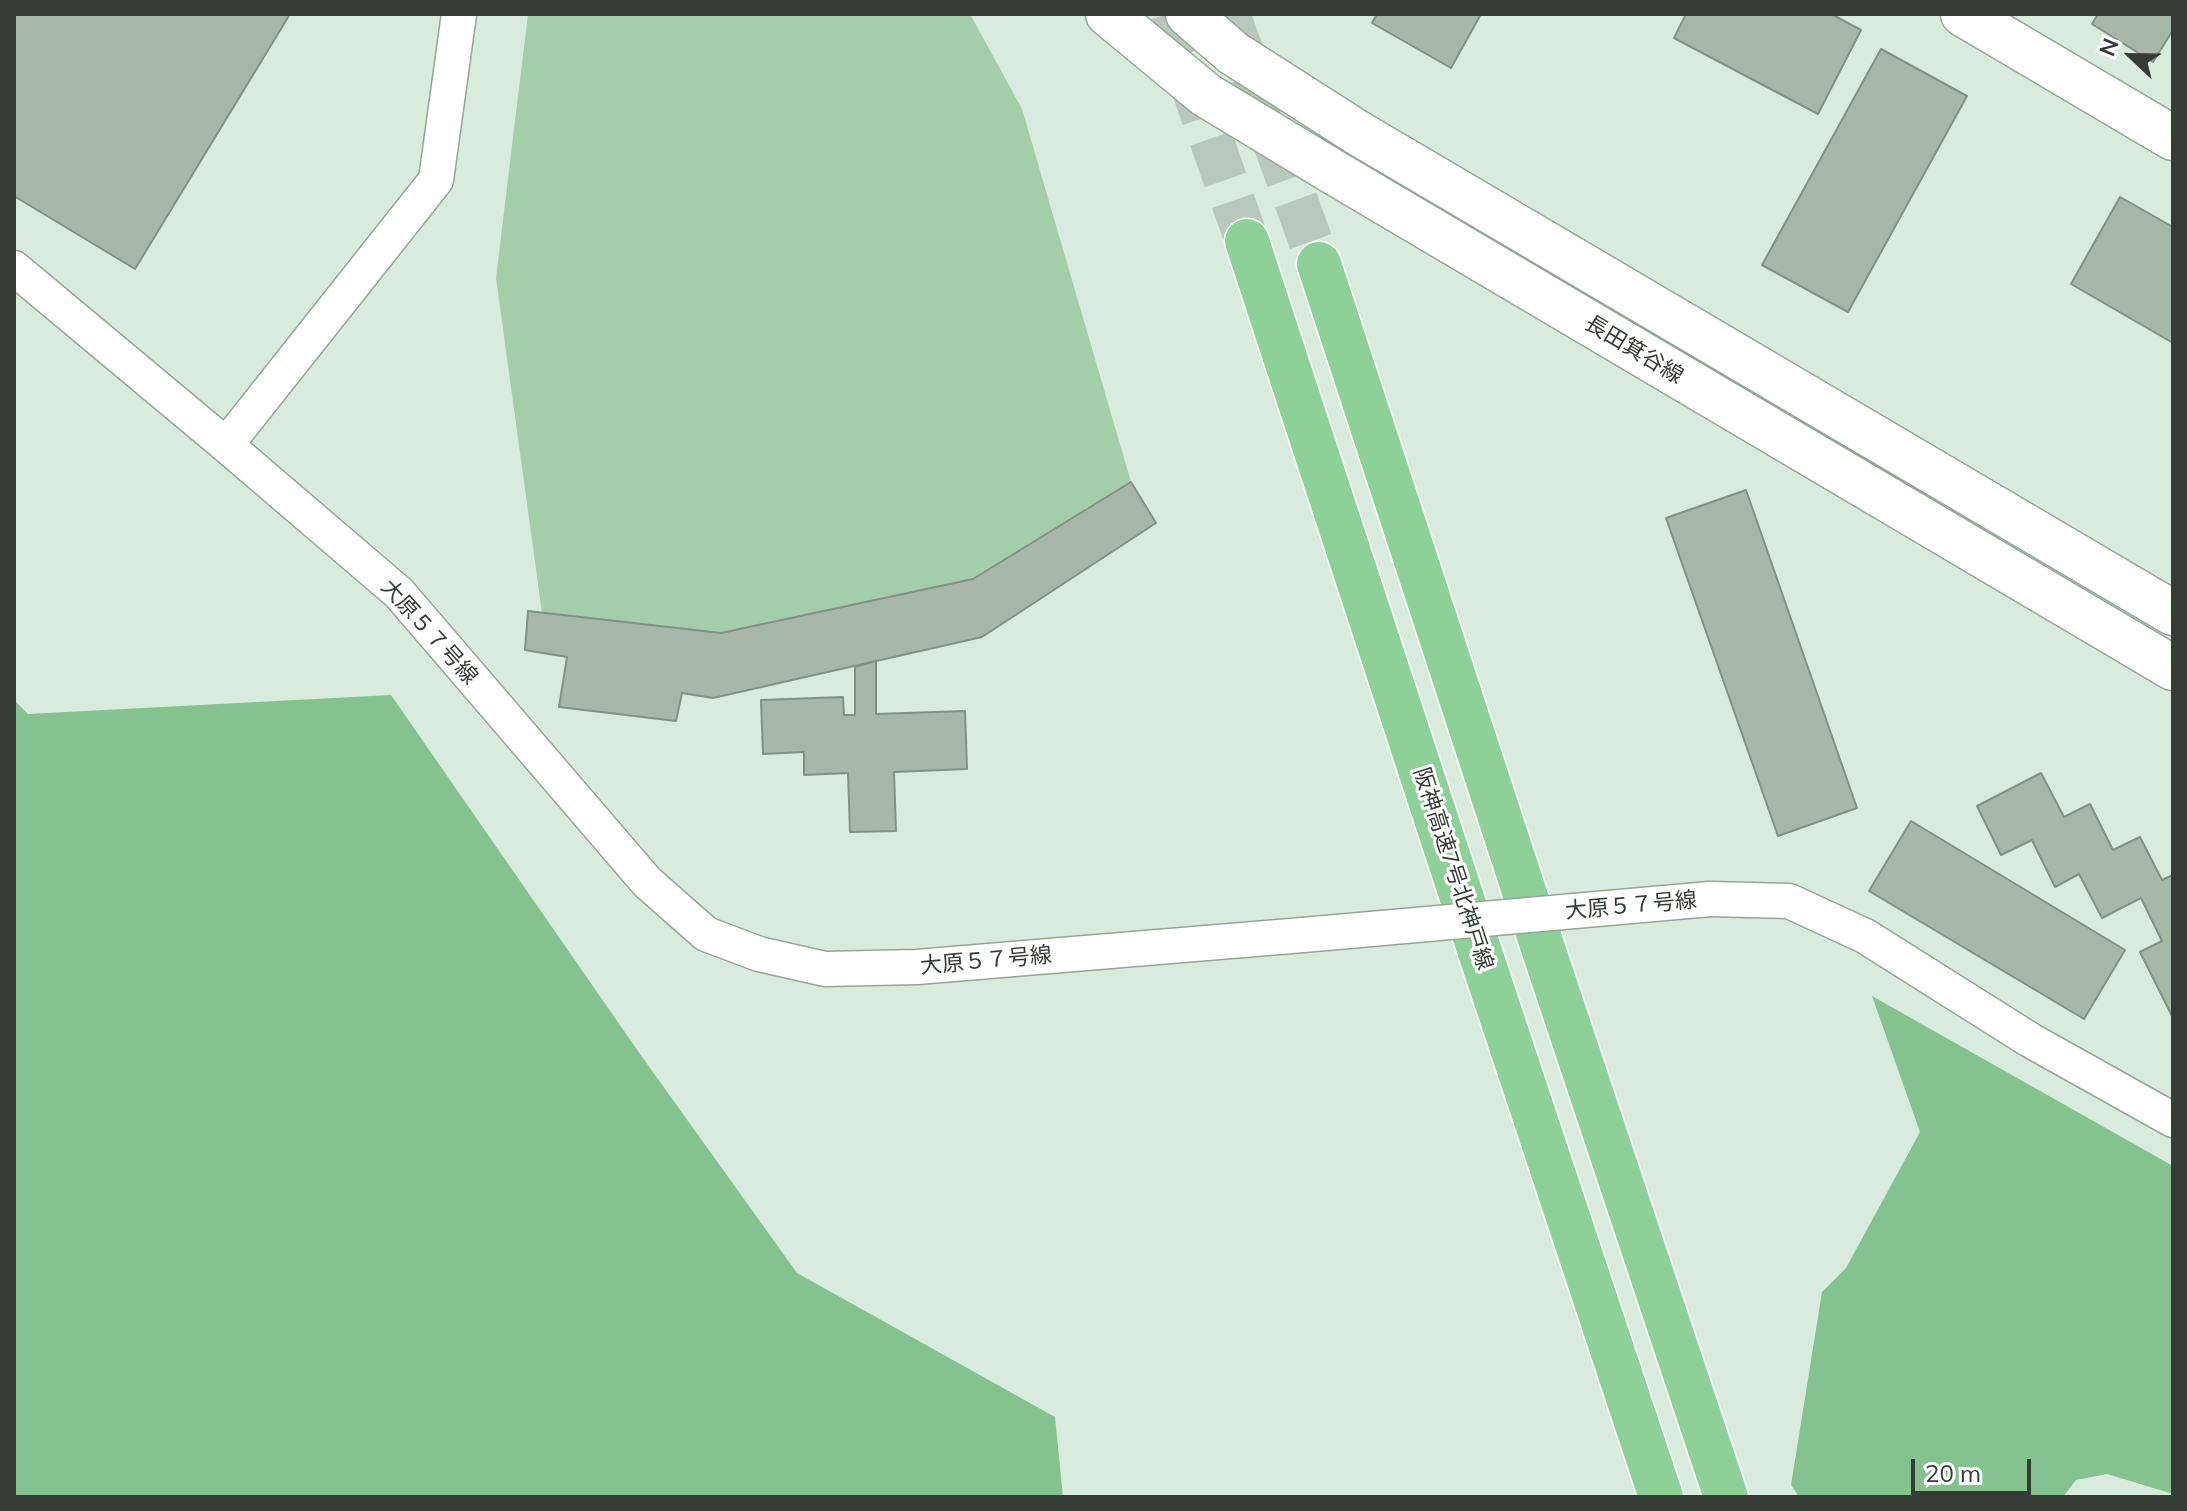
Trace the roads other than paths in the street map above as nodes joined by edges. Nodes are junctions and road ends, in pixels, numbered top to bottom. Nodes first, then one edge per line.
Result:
1 (459, 14) edge
2 (1108, 14) edge
3 (1188, 14) edge
4 (1963, 14) edge
5 (2173, 138) edge
6 (1247, 241) tunnel mouth
7 (1319, 264) tunnel mouth
8 (14, 268) edge
9 (226, 445) junction
10 (2173, 613) edge
11 (2173, 668) edge
12 (2173, 1120) edge
13 (1661, 1497) edge
14 (1726, 1497) edge

1 - 9 street
2 - 11 street, 長田箕谷線
3 - 10 street
4 - 5 street
6 - 13 highway, 阪神高速7号北神戸線
7 - 14 highway
8 - 9 street, 大原５７号線
9 - 12 street, 大原５７号線, bridge

